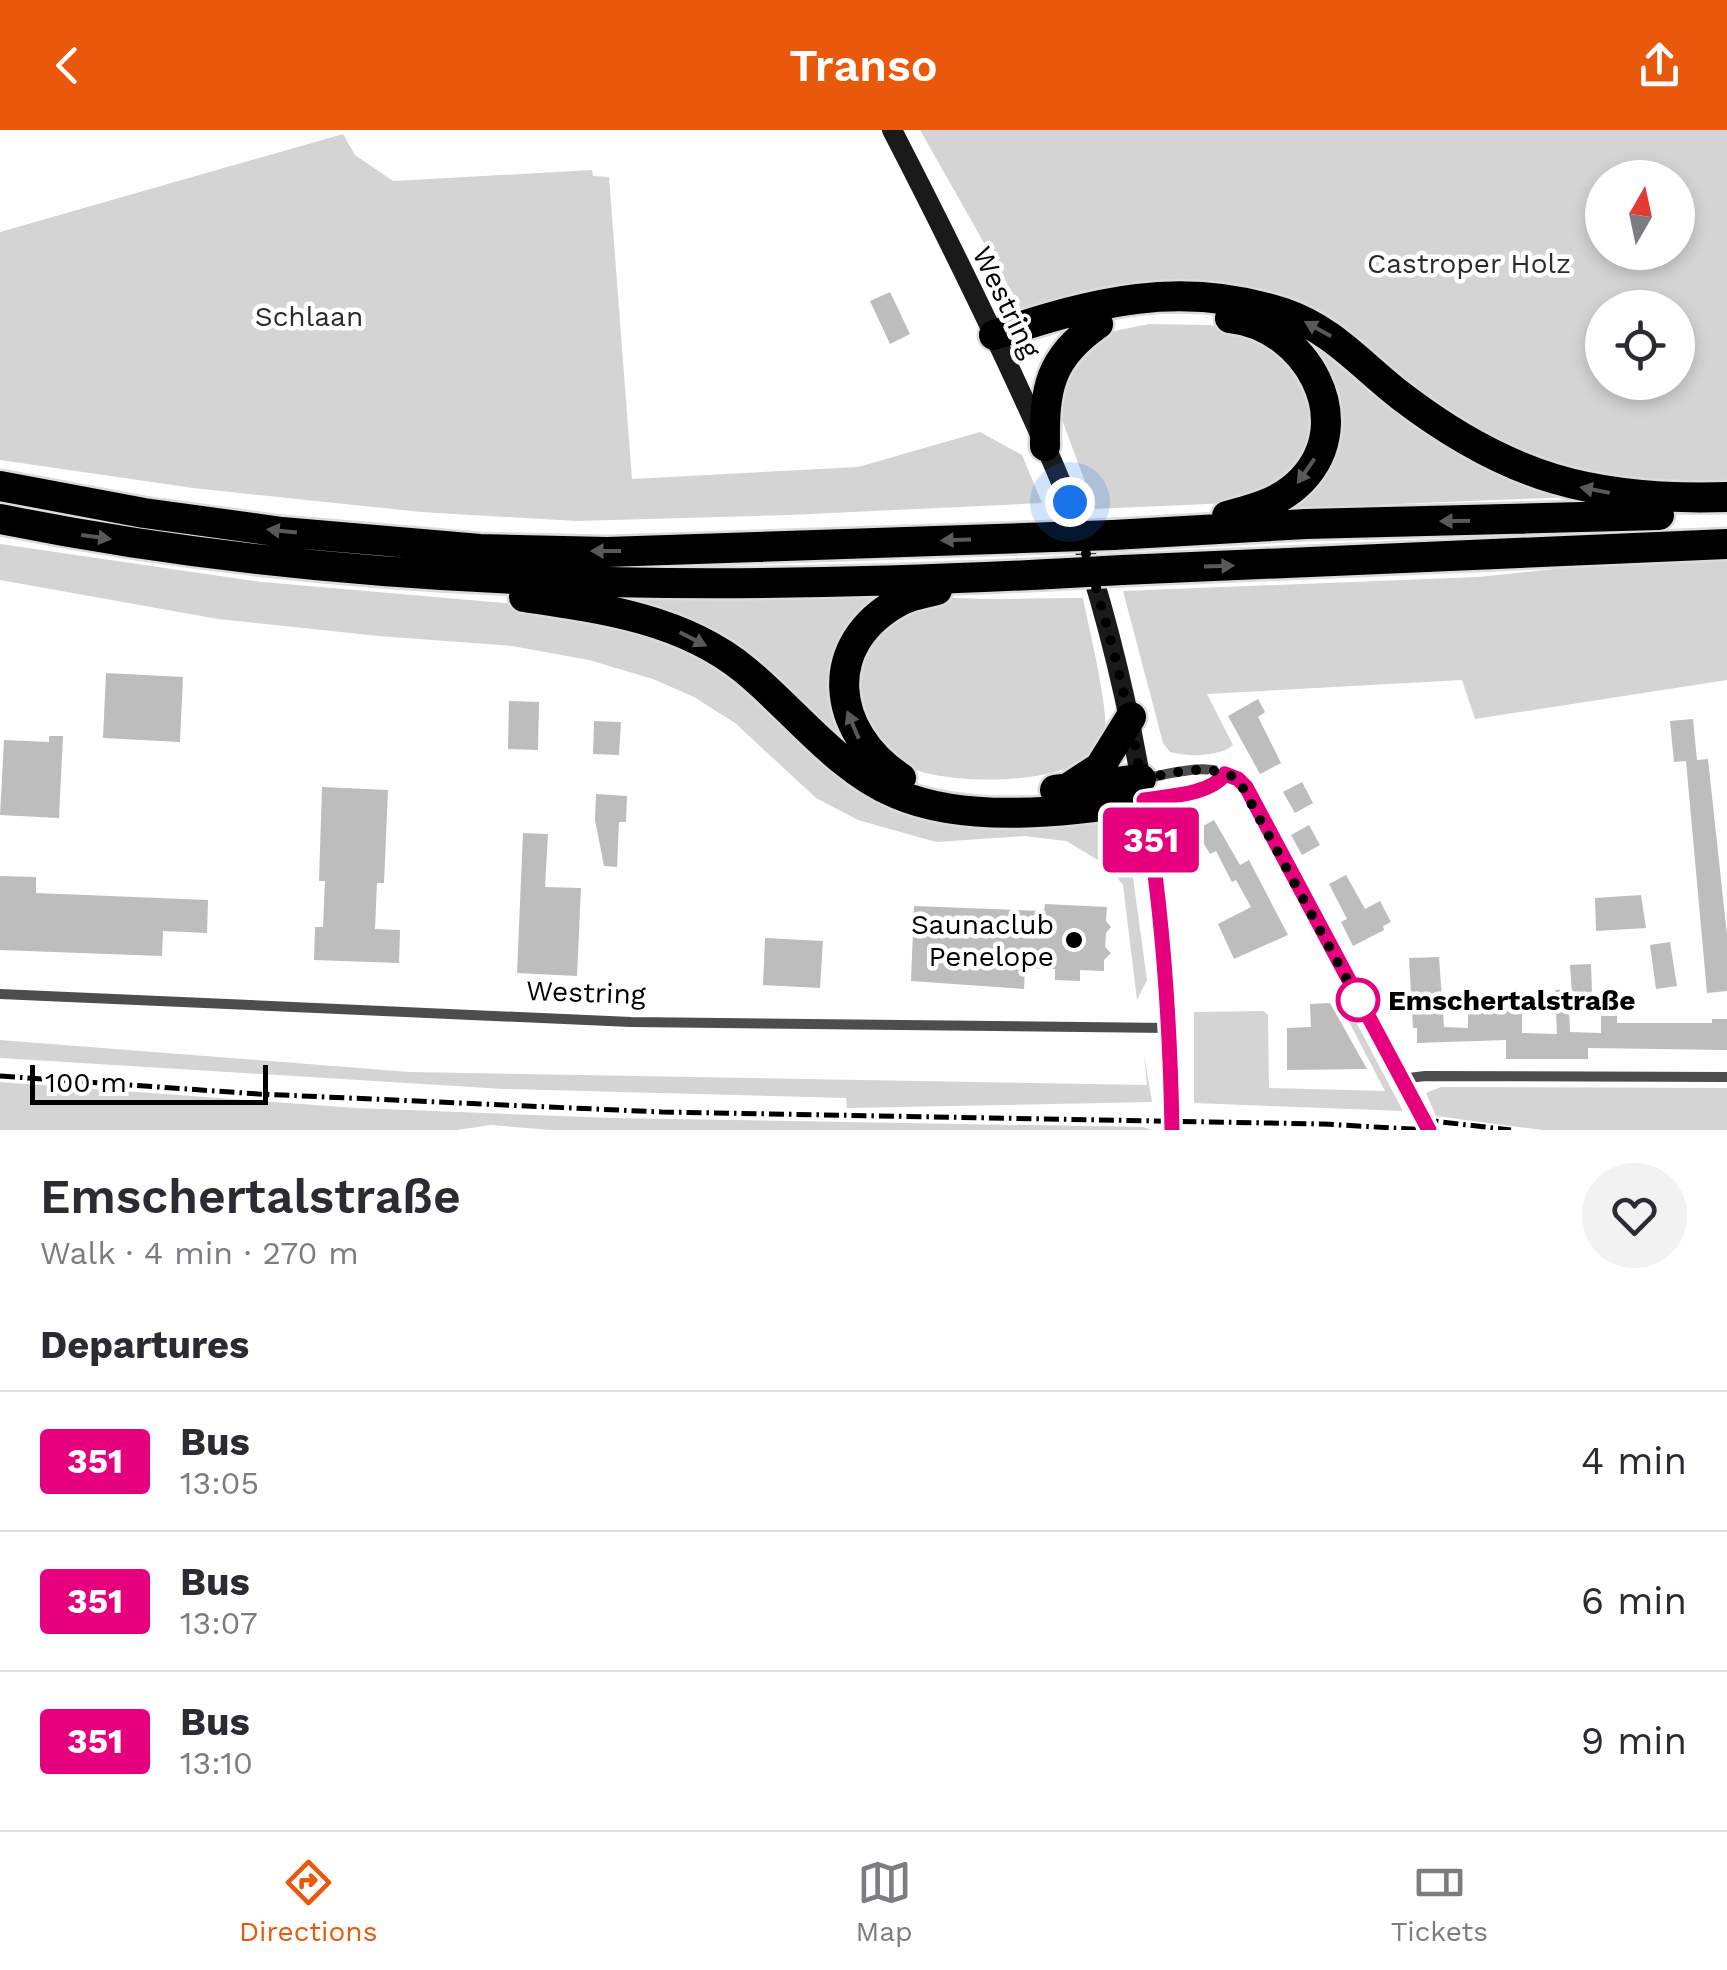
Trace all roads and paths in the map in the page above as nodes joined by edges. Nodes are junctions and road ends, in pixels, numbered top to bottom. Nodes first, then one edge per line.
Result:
1 (892, 130) edge
2 (1098, 324) junction
3 (999, 344) junction
4 (1045, 446) junction
5 (0, 486) edge
6 (1727, 497) edge
7 (1727, 512) edge
8 (0, 518) edge
9 (1171, 532) junction
10 (1727, 544) edge
11 (358, 571) junction
12 (1008, 576) junction
13 (1130, 717) junction
14 (1225, 774) junction
15 (1064, 790) junction
16 (1142, 790) junction
17 (0, 994) edge
18 (1170, 1028) junction
19 (1727, 1077) edge
20 (1402, 1080) junction
21 (1172, 1130) edge
22 (1429, 1130) edge

1 - 3 main road, Westring
2 - 3 highway
2 - 4 highway
2 -> 9 highway
3 - 4 main road, Westring
6 -> 3 highway
4 - 13 main road, Westring
9 -> 5 highway, bridge
7 -> 9 highway
8 -> 11 highway
12 -> 10 highway, bridge
11 - 12 highway
11 -> 16 highway
15 -> 12 highway
13 - 15 highway
13 - 16 main road, Westring
14 - 16 street
14 - 16 street
14 - 20 street
15 - 16 highway
16 - 18 main road, Westring
17 - 18 street, Westring
18 - 21 main road, Westring
19 - 20 street
20 - 22 street

